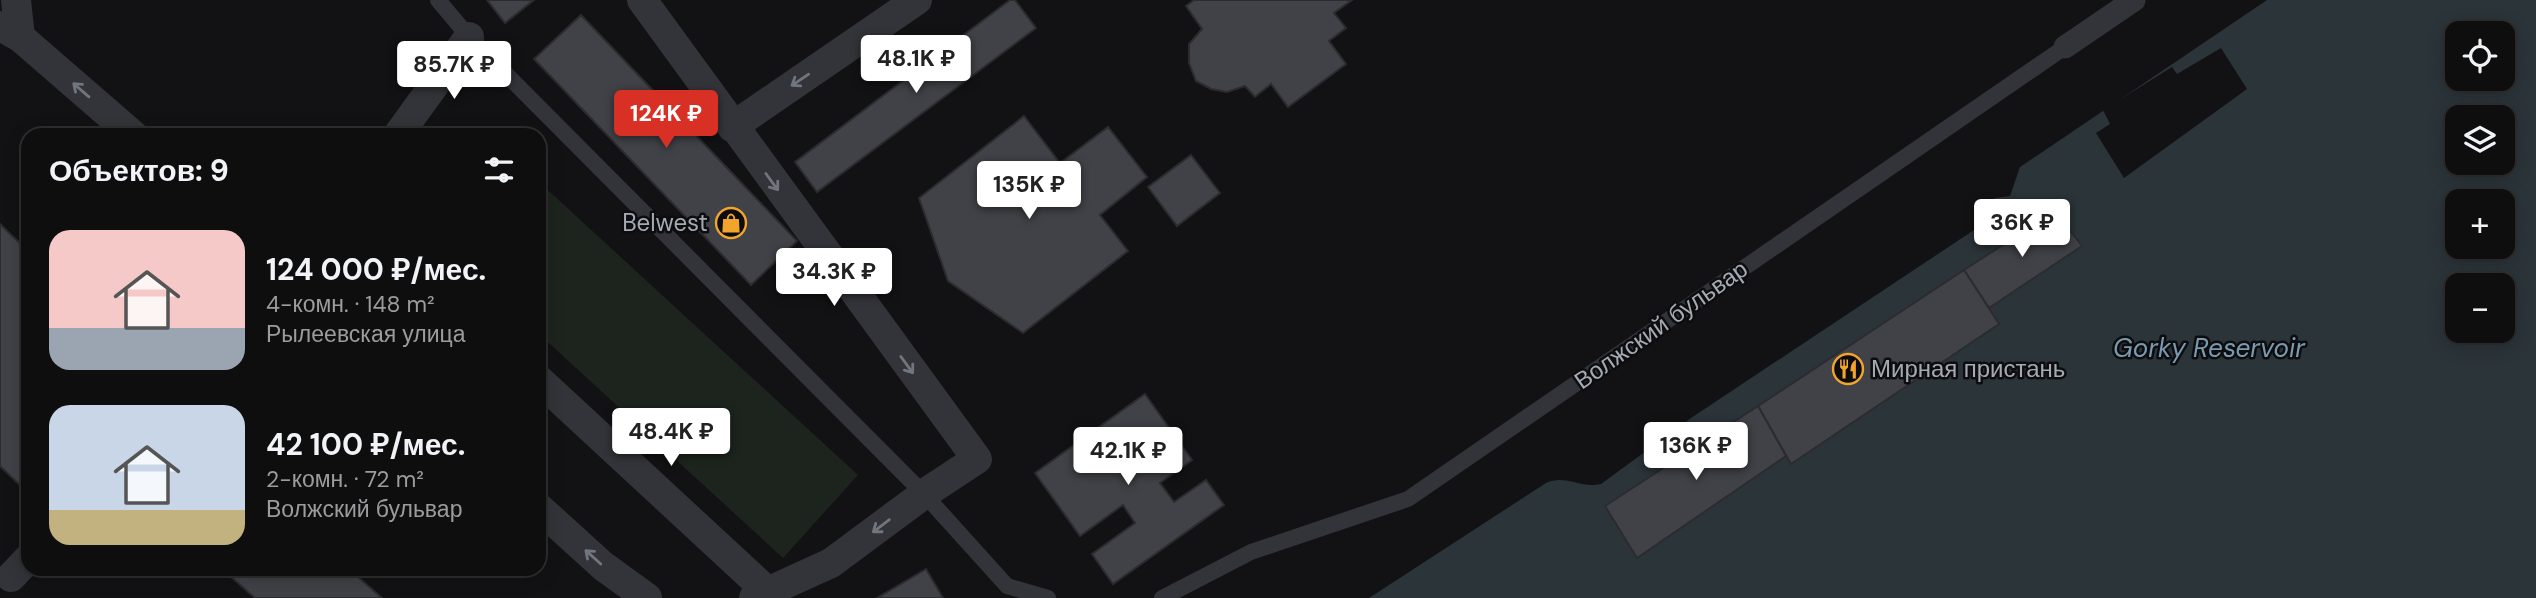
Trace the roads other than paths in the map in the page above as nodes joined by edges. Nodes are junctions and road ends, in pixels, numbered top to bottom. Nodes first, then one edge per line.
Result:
1 (16, 0) edge
2 (438, 0) edge
3 (642, 0) edge
4 (917, 0) edge
5 (2134, 0) edge
6 (10, 32) edge
7 (469, 37) junction
8 (2065, 47) joint
9 (732, 127) junction
10 (125, 128) edge
11 (403, 128) edge
12 (546, 387) edge
13 (924, 494) junction
14 (546, 514) edge
15 (761, 595) edge
16 (647, 598) edge
17 (1048, 598) edge
18 (1162, 598) edge

1 - 6 street
2 - 7 lane
3 - 9 street
4 -> 9 street
5 - 8 street, Волжский бульвар
10 -> 6 street
7 - 11 street
7 - 13 lane
8 - 18 lane, Волжский бульвар
9 -> 13 street
12 - 15 street
13 -> 15 street
13 - 17 lane
16 -> 14 street

